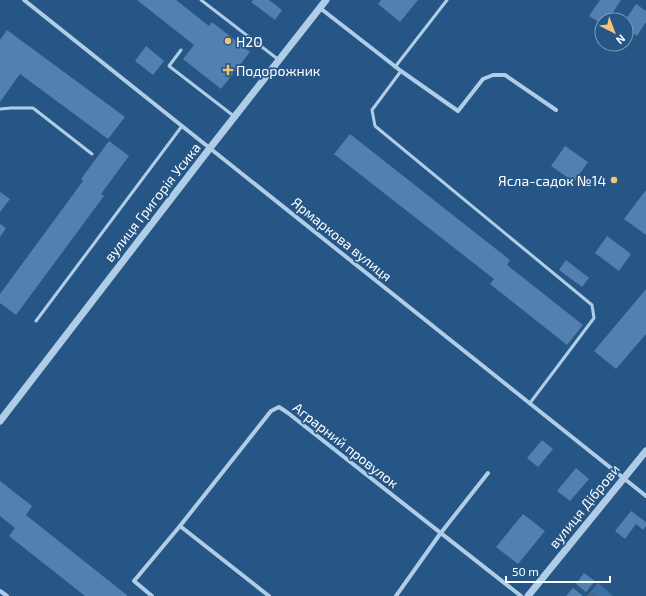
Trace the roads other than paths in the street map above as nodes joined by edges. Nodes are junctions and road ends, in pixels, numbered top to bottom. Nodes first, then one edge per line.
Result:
1 (24, 0) edge
2 (201, 0) edge
3 (326, 0) edge
4 (447, 0) edge
5 (320, 8) junction
6 (181, 50) dead end
7 (279, 61) junction
8 (394, 66) junction
9 (400, 71) junction
10 (0, 109) edge
11 (556, 110) dead end
12 (235, 116) junction
13 (182, 126) junction
14 (210, 148) junction
15 (92, 154) dead end
16 (36, 321) dead end
17 (530, 403) junction
18 (0, 421) edge
19 (646, 451) edge
20 (488, 473) dead end
21 (624, 478) junction
22 (646, 496) edge
23 (180, 526) junction
24 (440, 534) junction
25 (0, 591) edge
26 (7, 596) edge
27 (152, 596) edge
28 (269, 596) edge
29 (396, 596) edge
30 (520, 596) edge
31 (528, 596) edge

1 - 13 street, Ярмаркова вулиця
2 - 7 lane
3 - 5 street, вулиця Григорія Усика
4 - 8 lane
5 - 7 street, вулиця Григорія Усика
5 - 8 street
6 - 12 lane
7 - 12 street, вулиця Григорія Усика
8 - 9 street
9 - 11 street
9 - 17 lane
10 - 15 lane
12 - 14 street, вулиця Григорія Усика
13 - 14 street, Ярмаркова вулиця
13 - 16 lane
14 - 17 street, Ярмаркова вулиця
14 - 18 street, вулиця Григорія Усика
17 - 21 street, Ярмаркова вулиця
19 - 21 street, вулиця Діброви
20 - 24 street
21 - 22 street, Ярмаркова вулиця
21 - 31 street, вулиця Діброви
23 - 24 street, Аграрний провулок
23 - 27 street, Аграрний провулок
23 - 28 street
24 - 29 street
24 - 30 street, Аграрний провулок
25 - 26 street

